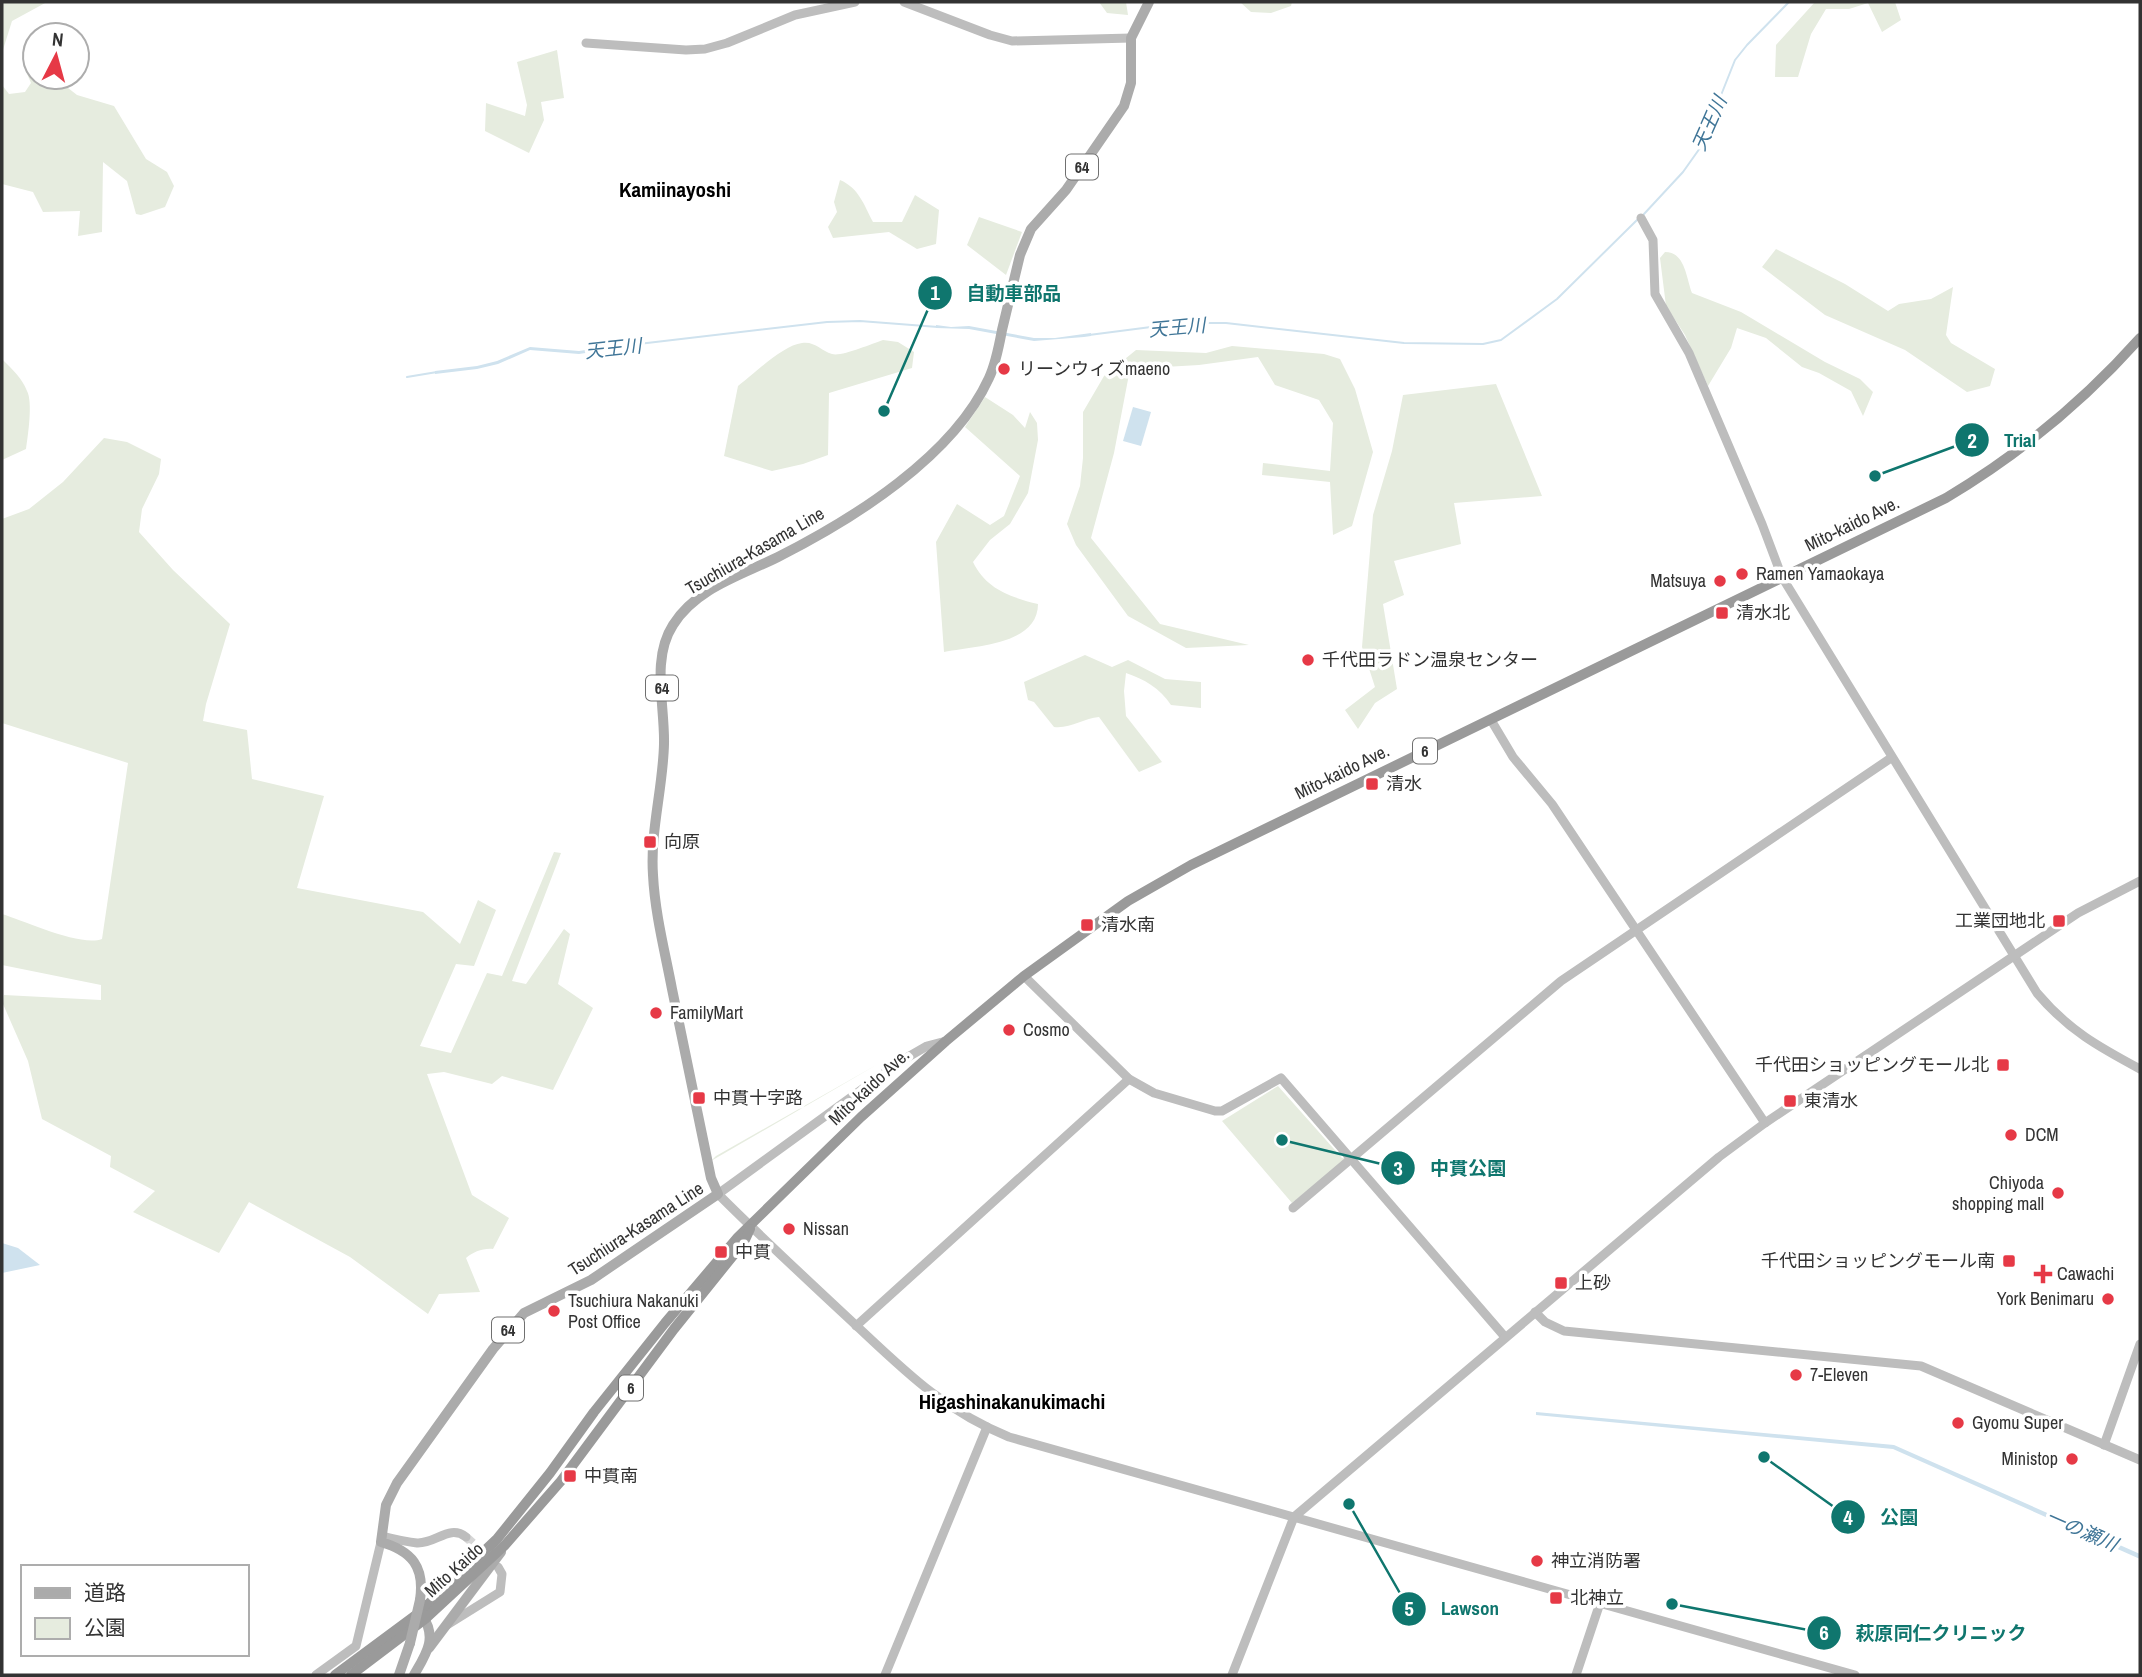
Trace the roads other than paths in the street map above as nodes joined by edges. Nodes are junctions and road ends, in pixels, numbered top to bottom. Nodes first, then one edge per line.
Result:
1 (855, 2) edge
2 (904, 2) edge
3 (1149, 2) edge
4 (1131, 38) junction
5 (586, 43) dead end
6 (1642, 218) dead end
7 (2140, 338) edge
8 (1782, 577) junction
9 (1491, 720) junction
10 (1891, 758) junction
11 (2140, 881) edge
12 (1637, 930) junction
13 (2013, 958) junction
14 (1024, 976) junction
15 (946, 1041) junction
16 (2140, 1069) edge
17 (1129, 1079) junction
18 (1765, 1123) junction
19 (1351, 1157) junction
20 (718, 1194) junction
21 (1293, 1208) dead end
22 (751, 1226) junction
23 (1535, 1312) junction
24 (856, 1326) junction
25 (1505, 1337) junction
26 (2140, 1344) edge
27 (986, 1427) junction
28 (2104, 1446) junction
29 (2140, 1460) edge
30 (1294, 1517) junction
31 (467, 1537) dead end
32 (382, 1539) junction
33 (505, 1545) junction
34 (498, 1567) dead end
35 (1600, 1603) junction
36 (421, 1610) junction
37 (443, 1627) junction
38 (429, 1648) junction
39 (316, 1675) edge
40 (335, 1675) edge
41 (351, 1675) edge
42 (399, 1675) edge
43 (414, 1675) edge
44 (885, 1675) edge
45 (1232, 1675) edge
46 (1576, 1675) edge
47 (1854, 1675) edge

1 - 5 street
2 - 4 street
3 - 4 main road, Tsuchiura-Kasama Line / 64
4 - 20 main road, Tsuchiura-Kasama Line / 64
6 - 8 street
7 - 8 highway, Mito-kaido Ave. / 6
8 - 9 highway, Mito-kaido Ave. / 6
8 - 10 street
9 - 12 street
9 - 14 highway, Mito-kaido Ave. / 6
10 - 12 street
10 - 13 street
11 - 13 street
12 - 18 street
12 - 19 street
13 - 16 street
13 - 18 street
14 - 15 highway, Mito-kaido Ave. / 6
14 - 17 street
15 - 20 street
15 - 22 highway, Mito-kaido Ave. / 6
17 - 19 street
17 - 24 street
18 - 23 street
19 - 21 street
19 - 25 street
20 - 22 street
20 - 32 main road, Tsuchiura-Kasama Line / 64
22 - 24 street
22 - 33 highway, Mito-kaido Ave. / 6
22 - 36 highway, Mito-kaido Ave. / 6
23 - 25 street
23 - 28 street
24 - 27 street
25 - 30 street
26 - 28 street
27 - 30 street
27 - 44 street
28 - 29 street
30 - 35 street
30 - 45 street
31 - 32 street
32 - 36 main road
32 - 39 street
33 - 36 highway, Mito Kaido / 6
33 - 37 main road
34 - 37 street
35 - 46 street
35 - 47 street
36 - 38 main road
36 - 40 highway, 6
36 - 41 highway, 6
36 - 42 main road, bridge
37 - 38 main road
38 - 43 main road

